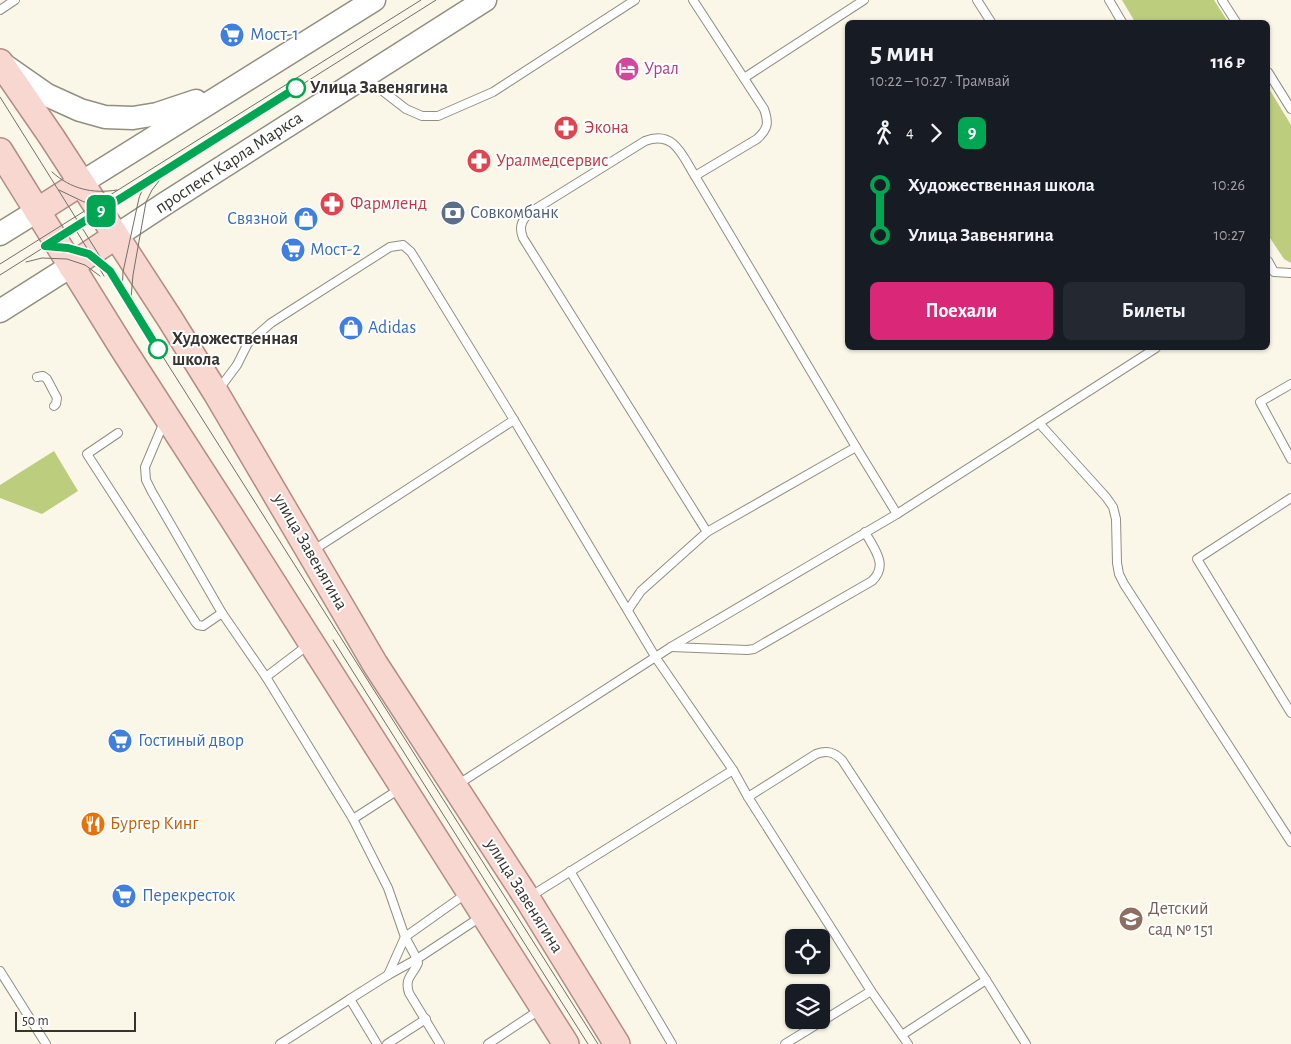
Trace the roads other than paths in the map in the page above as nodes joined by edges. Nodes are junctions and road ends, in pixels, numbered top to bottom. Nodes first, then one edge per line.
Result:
1 (15, 0) edge
2 (374, 0) edge
3 (485, 0) edge
4 (635, 0) edge
5 (693, 0) edge
6 (864, 0) edge
7 (977, 0) edge
8 (1109, 0) edge
9 (1222, 0) edge
10 (0, 10) edge
11 (990, 20) edge
12 (1121, 20) edge
13 (1235, 20) edge
14 (0, 62) edge
15 (1270, 75) edge
16 (364, 77) junction
17 (744, 78) junction
18 (230, 90) junction
19 (1291, 109) edge
20 (0, 151) edge
21 (695, 176) junction
22 (82, 183) junction
23 (37, 211) junction
24 (0, 234) edge
25 (116, 236) junction
26 (71, 266) junction
27 (1291, 273) edge
28 (1271, 274) edge
29 (0, 311) edge
30 (1153, 350) edge
31 (37, 377) dead end
32 (1291, 384) edge
33 (216, 393) junction
34 (54, 406) dead end
35 (166, 416) junction
36 (514, 420) junction
37 (1039, 423) junction
38 (118, 433) dead end
39 (856, 447) junction
40 (1291, 460) edge
41 (1291, 498) edge
42 (897, 514) junction
43 (707, 532) junction
44 (865, 532) junction
45 (310, 553) junction
46 (628, 610) junction
47 (222, 614) junction
48 (311, 643) junction
49 (670, 648) junction
50 (656, 658) junction
51 (266, 677) junction
52 (1291, 713) edge
53 (733, 770) junction
54 (455, 786) junction
55 (403, 787) junction
56 (748, 797) junction
57 (353, 819) junction
58 (1291, 842) edge
59 (570, 871) junction
60 (469, 891) junction
61 (527, 898) junction
62 (484, 915) junction
63 (405, 938) junction
64 (417, 959) junction
65 (0, 971) edge
66 (388, 975) junction
67 (986, 980) junction
68 (871, 991) junction
69 (350, 999) junction
70 (542, 1008) junction
71 (426, 1019) junction
72 (902, 1035) junction
73 (46, 1044) edge
74 (280, 1044) edge
75 (377, 1044) edge
76 (387, 1044) edge
77 (440, 1044) edge
78 (488, 1044) edge
79 (566, 1044) edge
80 (617, 1044) edge
81 (672, 1044) edge
82 (785, 1044) edge
83 (908, 1044) edge
84 (1026, 1044) edge

1 - 10 lane
2 - 18 main road
3 - 16 main road, проспект Карла Маркса
4 - 16 lane
5 - 17 lane
6 - 17 lane
7 - 11 lane
8 - 12 lane
9 - 13 lane
14 - 18 main road
14 - 22 main road, улица Завенягина
15 - 19 lane
16 - 25 main road, проспект Карла Маркса
17 - 21 lane
18 - 22 main road
20 - 23 main road
21 - 39 lane
21 - 43 lane
22 - 23 main road
22 - 25 main road, улица Завенягина
23 - 24 main road
23 - 26 main road
25 - 26 main road, проспект Карла Маркса
25 - 33 main road, улица Завенягина
26 - 29 main road, проспект Карла Маркса
26 - 35 main road
27 - 28 lane
30 - 37 lane
31 - 34 lane
32 - 40 lane
33 - 36 lane
33 - 45 main road, улица Завенягина
35 - 47 lane
35 - 48 main road
36 - 45 lane
36 - 46 lane
37 - 42 lane
37 - 58 lane
38 - 47 lane
39 - 42 lane
39 - 43 lane
41 - 52 lane
42 - 44 lane
43 - 46 lane
44 - 49 lane
44 - 49 lane
45 - 54 main road, улица Завенягина
46 - 50 lane
47 - 51 lane
48 - 51 lane
48 - 55 main road
49 - 50 lane
50 - 53 lane
50 - 54 lane
51 - 57 lane
53 - 56 lane
53 - 59 lane
54 - 61 main road, улица Завенягина
55 - 57 lane
55 - 60 main road
56 - 67 lane
56 - 68 lane
57 - 63 lane
59 - 61 lane
59 - 81 lane
60 - 62 main road
60 - 63 lane
61 - 80 main road, улица Завенягина
62 - 64 lane
62 - 70 main road
63 - 64 lane
63 - 66 lane
64 - 66 lane
64 - 71 lane
65 - 73 lane
66 - 69 lane
67 - 72 lane
67 - 84 lane
68 - 72 lane
68 - 82 lane
69 - 74 lane
69 - 75 lane
70 - 78 lane
70 - 79 main road
71 - 76 lane
71 - 77 lane
72 - 83 lane

